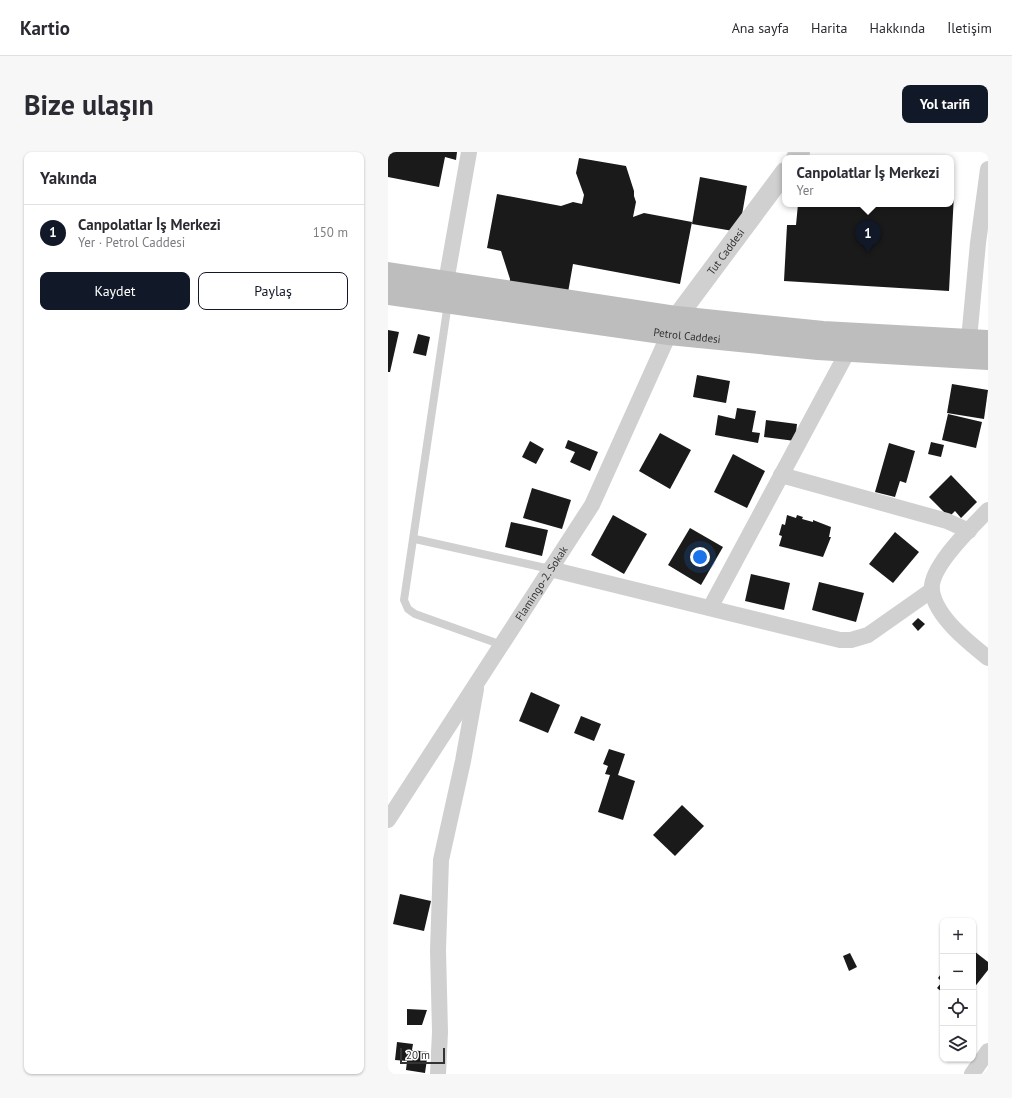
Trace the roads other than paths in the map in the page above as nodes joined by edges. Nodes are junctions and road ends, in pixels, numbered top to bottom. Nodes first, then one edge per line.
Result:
1 (469, 152) edge
2 (988, 169) edge
3 (782, 176) edge
4 (388, 273) edge
5 (447, 292) junction
6 (388, 294) edge
7 (673, 325) junction
8 (978, 349) edge
9 (848, 351) junction
10 (781, 475) junction
11 (988, 510) edge
12 (969, 531) junction
13 (415, 539) junction
14 (550, 569) junction
15 (932, 590) junction
16 (710, 608) junction
17 (502, 645) junction
18 (988, 658) edge
19 (478, 679) junction
20 (388, 820) edge
21 (988, 1051) edge
22 (438, 1074) edge
23 (972, 1074) edge

1 - 5 street
2 - 8 street
3 - 7 street, Tut Caddesi
4 - 5 main road
5 - 6 main road, Petrol Caddesi
5 - 7 main road, Petrol Caddesi
5 - 13 lane
7 - 8 main road
7 - 9 main road, Petrol Caddesi
7 - 14 street, Flamingo-2. Sokak
8 - 9 main road, Petrol Caddesi
9 - 10 street
10 - 12 street
10 - 16 street
11 - 12 street
12 - 15 street
13 - 14 lane
13 - 17 lane
14 - 16 street
14 - 17 street, Flamingo-2. Sokak
15 - 16 street
15 - 18 street
17 - 19 street, Flamingo-2. Sokak
19 - 20 street, Flamingo-2. Sokak
19 - 22 street
21 - 23 street

